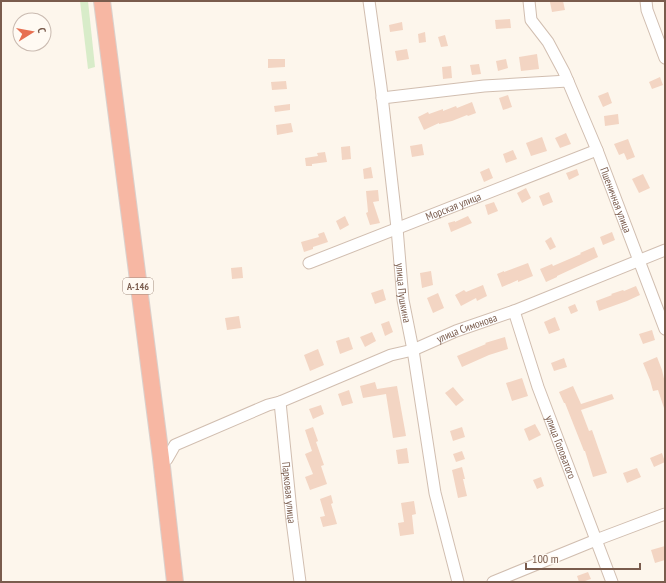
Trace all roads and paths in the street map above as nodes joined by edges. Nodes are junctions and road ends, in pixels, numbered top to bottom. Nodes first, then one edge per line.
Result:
1 (102, 1) edge
2 (369, 1) edge
3 (529, 1) edge
4 (646, 1) edge
5 (664, 54) edge
6 (566, 76) junction
7 (382, 98) junction
8 (597, 150) junction
9 (397, 228) junction
10 (665, 250) edge
11 (640, 261) junction
12 (309, 263) dead end
13 (514, 311) junction
14 (665, 329) edge
15 (413, 350) junction
16 (280, 402) junction
17 (164, 458) junction
18 (665, 514) edge
19 (596, 540) junction
20 (177, 578) edge
21 (300, 582) edge
22 (458, 582) edge
23 (493, 582) edge
24 (612, 582) edge

1 - 17 highway, А-146
2 - 7 street, улица Пушкина
3 - 6 street, Пшеничная улица
4 - 5 street
6 - 7 street
6 - 8 street, Пшеничная улица
7 - 9 street, улица Пушкина
8 - 9 street, Морская улица
8 - 11 street, Пшеничная улица
9 - 12 street, Морская улица
9 - 15 street, улица Пушкина
10 - 11 street, улица Симонова
11 - 13 street, улица Симонова
11 - 14 street, Пшеничная улица
13 - 15 street, улица Симонова
13 - 19 street, улица Головатого
15 - 16 street, улица Симонова
15 - 22 street, улица Пушкина
16 - 17 street, улица Симонова
16 - 21 street, Парковая улица
17 - 20 highway, А-146
18 - 19 street
19 - 23 street
19 - 24 street, улица Головатого

